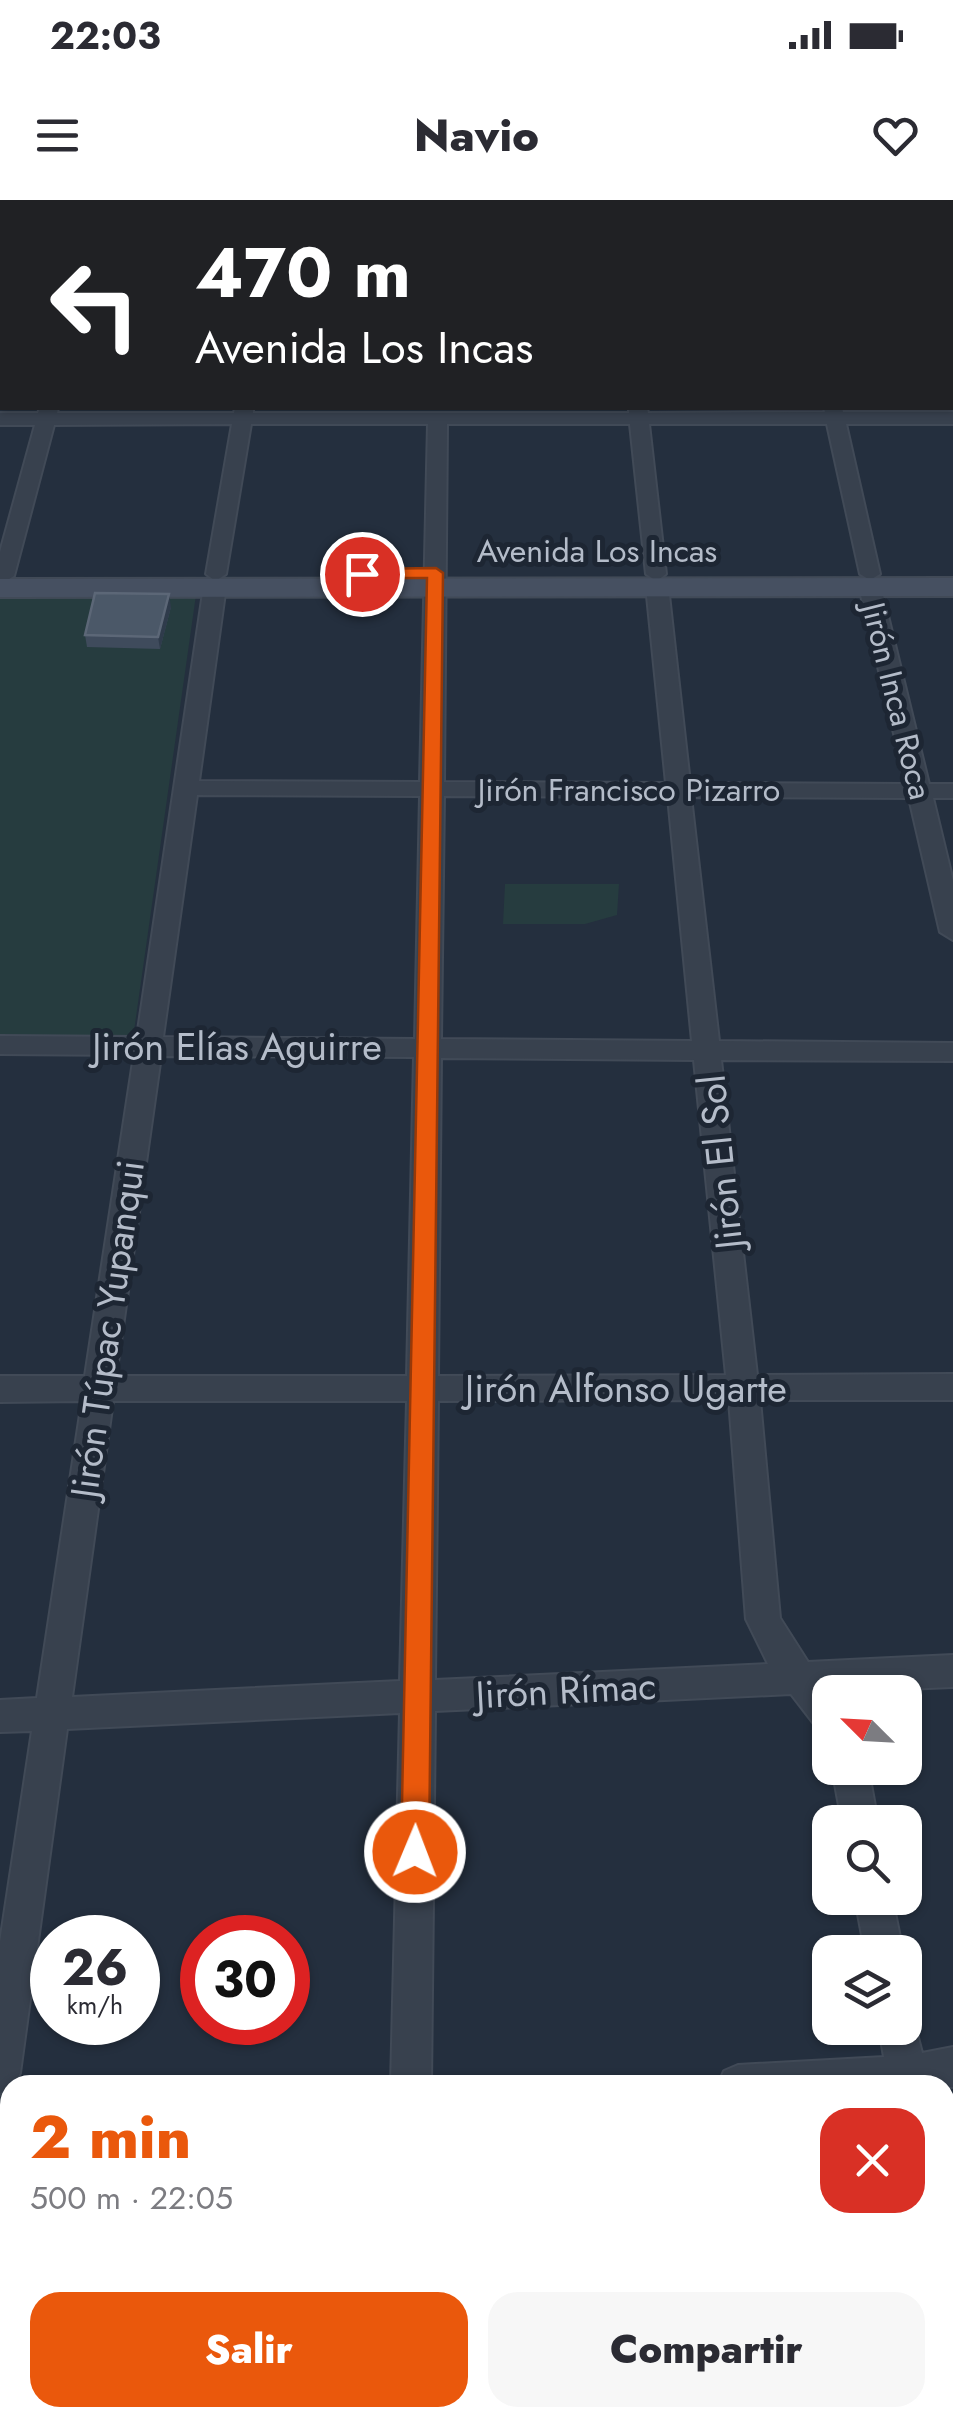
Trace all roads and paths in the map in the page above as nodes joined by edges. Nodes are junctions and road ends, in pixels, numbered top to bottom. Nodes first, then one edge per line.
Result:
1 (48, 413) edge
2 (242, 413) edge
3 (402, 413) edge
4 (639, 413) edge
5 (834, 413) edge
6 (953, 418) edge
7 (0, 419) edge
8 (438, 419) junction
9 (953, 575) edge
10 (436, 579) junction
11 (2, 580) edge
12 (216, 580) junction
13 (656, 580) junction
14 (870, 581) junction
15 (953, 587) edge
16 (186, 788) junction
17 (432, 790) junction
18 (676, 790) junction
19 (919, 791) junction
20 (953, 791) edge
21 (953, 932) edge
22 (0, 1045) edge
23 (148, 1046) junction
24 (428, 1048) junction
25 (708, 1051) junction
26 (953, 1052) edge
27 (953, 1387) edge
28 (422, 1388) junction
29 (744, 1388) junction
30 (0, 1389) edge
31 (99, 1389) junction
32 (953, 1672) edge
33 (801, 1678) junction
34 (812, 1693) edge
35 (418, 1697) junction
36 (52, 1714) junction
37 (0, 1716) edge
38 (901, 2045) edge
39 (953, 2068) edge
40 (0, 2073) edge
41 (411, 2075) edge
42 (907, 2075) edge
43 (927, 2075) edge

1 - 2 street
1 - 7 street
1 - 11 street
2 - 3 street
2 - 12 street, Jirón Túpac Yupanqui
3 - 8 street
4 - 5 street
4 - 8 street
4 - 13 street, Jirón El Sol
5 - 6 street
5 - 14 street, Jirón Inca Roca
8 - 10 street
9 - 14 street, Avenida Los Incas
10 - 12 street, Avenida Los Incas
10 - 13 street, Avenida Los Incas
10 - 17 street
11 - 12 street, Avenida Los Incas
12 - 16 street, Jirón Túpac Yupanqui
13 - 14 street, Avenida Los Incas
13 - 18 street, Jirón El Sol
14 - 15 street, Avenida Los Incas
14 - 19 street, Jirón Inca Roca
16 - 17 street, Jirón Francisco Pizarro
16 - 23 street, Jirón Túpac Yupanqui
17 - 18 street, Jirón Francisco Pizarro
17 - 24 street
18 - 19 street, Jirón Francisco Pizarro
18 - 25 street, Jirón El Sol
19 - 20 street, Jirón Francisco Pizarro
19 - 21 street, Jirón Inca Roca
22 - 23 street, Jirón Elías Aguirre
23 - 24 street, Jirón Elías Aguirre
23 - 31 street, Jirón Túpac Yupanqui
24 - 25 street, Jirón Elías Aguirre
24 - 28 street
25 - 26 street, Jirón Elías Aguirre
25 - 29 street, Jirón El Sol
27 - 29 street, Jirón Alfonso Ugarte
28 - 29 street, Jirón Alfonso Ugarte
28 - 31 street, Jirón Alfonso Ugarte
28 - 35 street
29 - 33 street, Jirón El Sol
30 - 31 street, Jirón Alfonso Ugarte
31 - 36 street, Jirón Túpac Yupanqui
32 - 33 street, Jirón Rímac
33 - 34 street, Jirón El Sol
33 - 35 street, Jirón Rímac
35 - 36 street, Jirón Rímac
35 - 41 street
36 - 37 street, Jirón Rímac
36 - 40 street, Jirón Túpac Yupanqui
38 - 42 street
39 - 43 street

